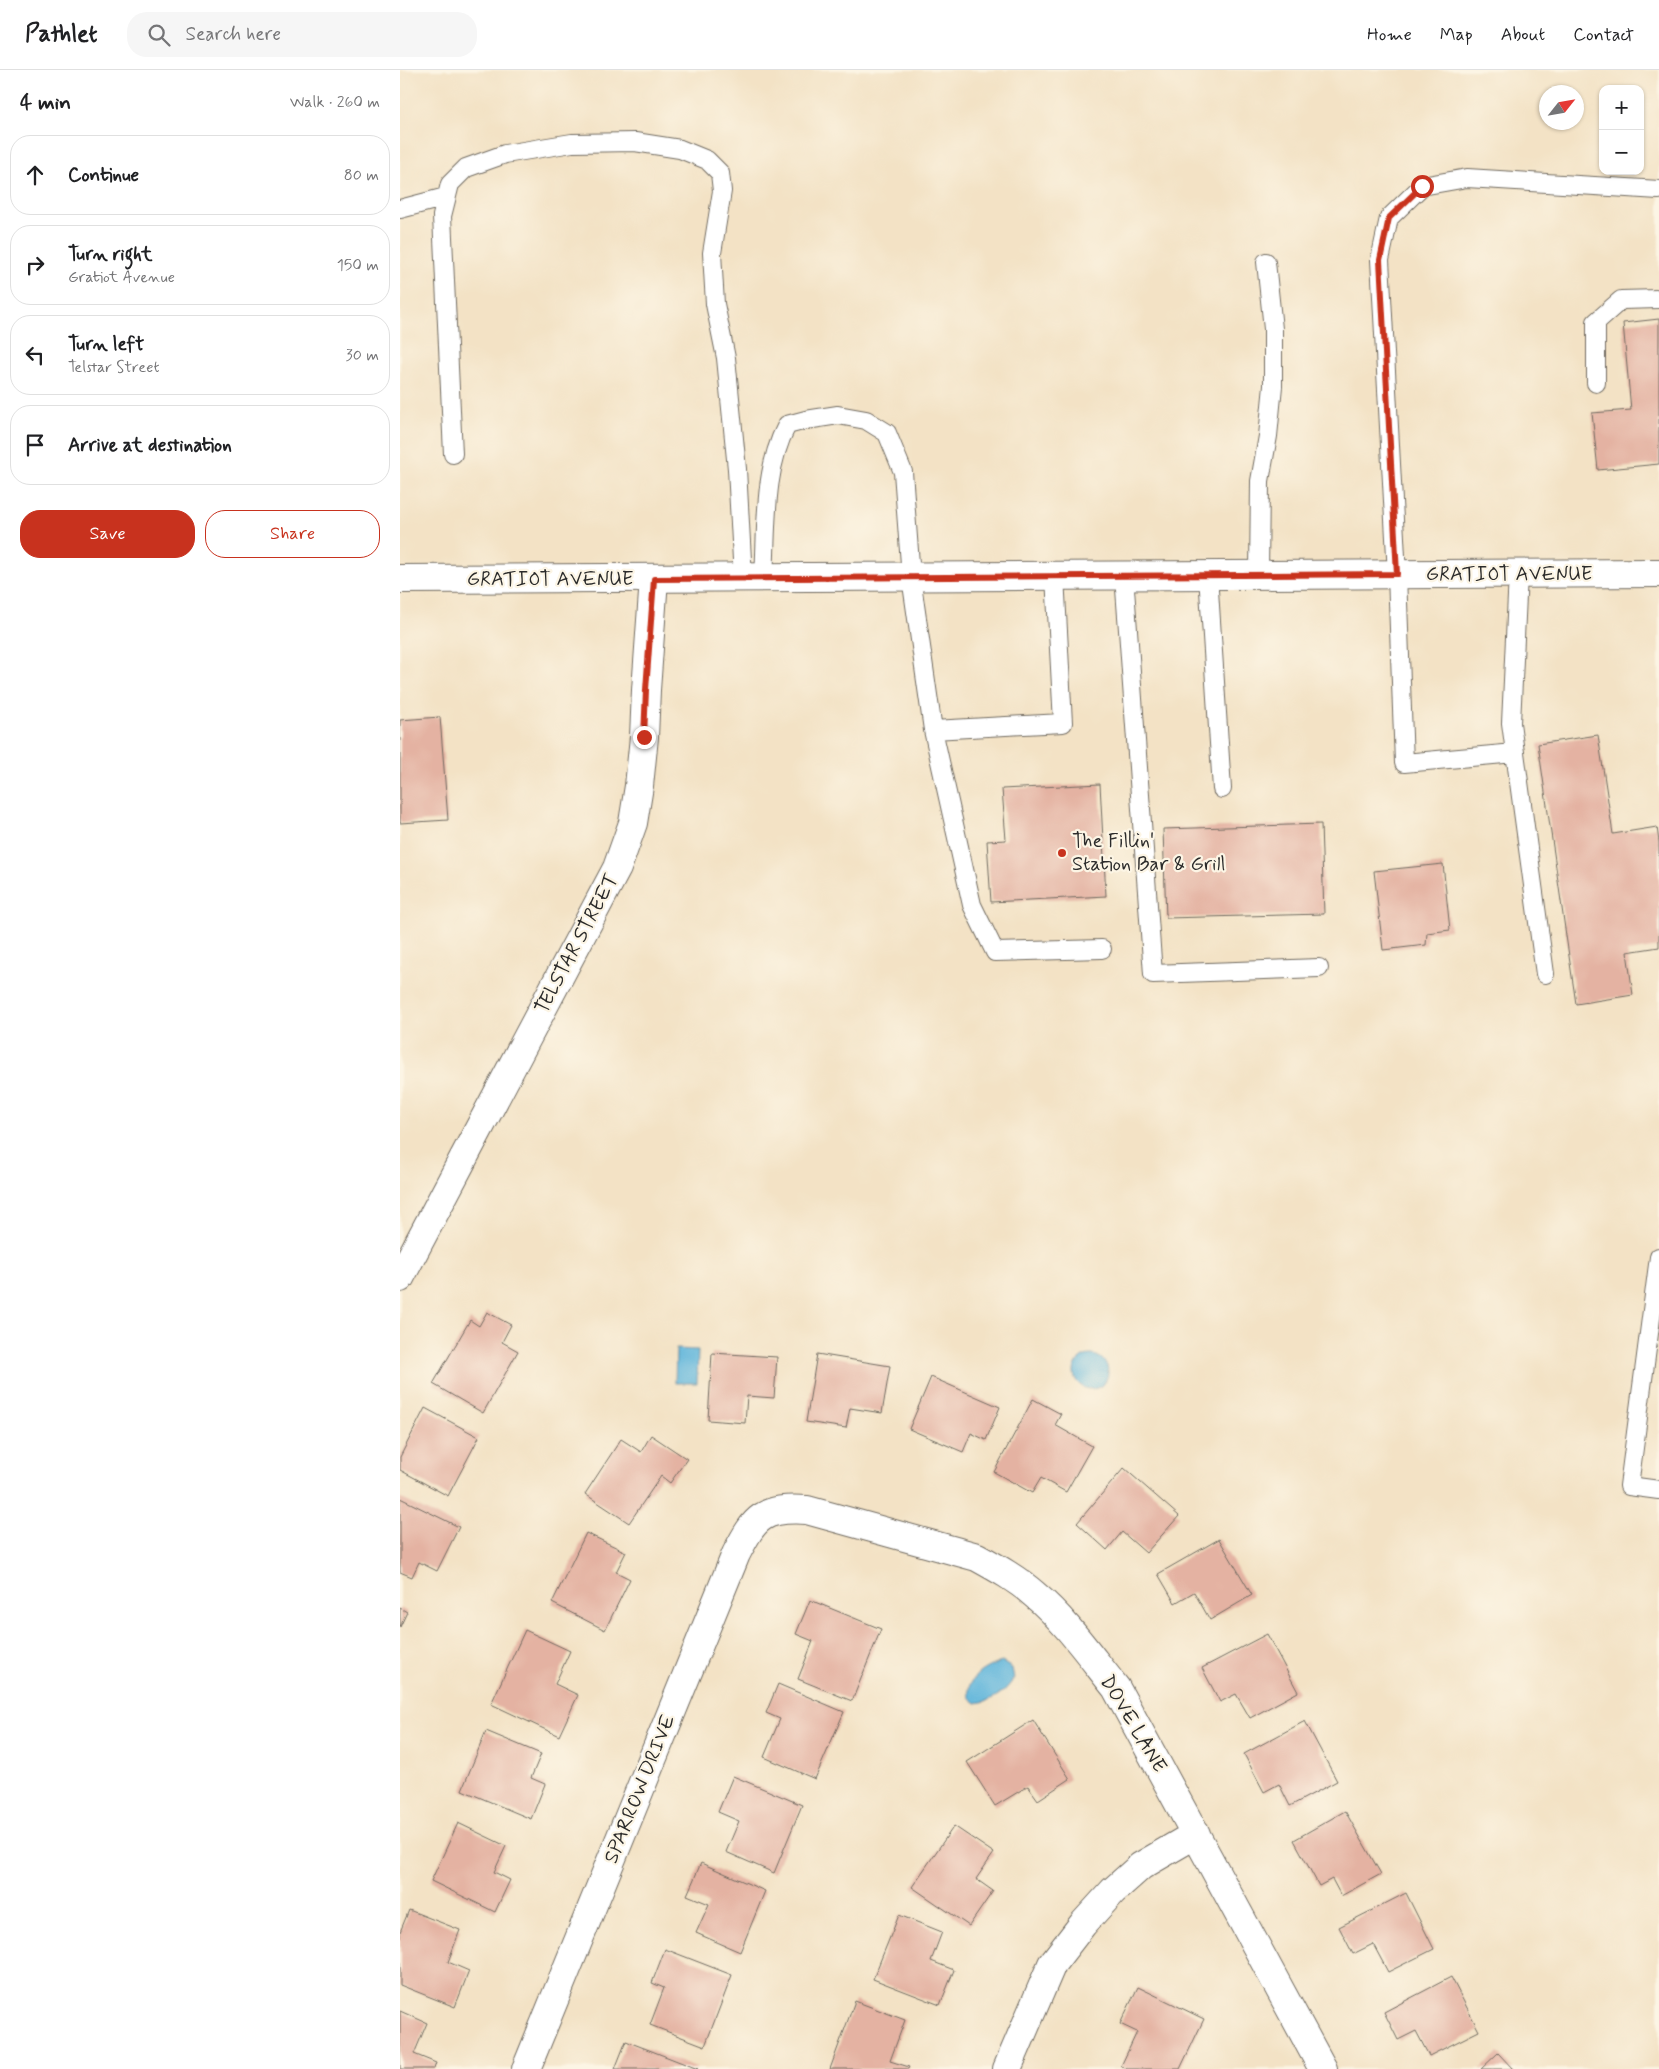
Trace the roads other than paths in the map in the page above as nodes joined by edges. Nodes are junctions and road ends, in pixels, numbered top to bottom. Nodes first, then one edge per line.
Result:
1 (1659, 190) edge
2 (446, 197) junction
3 (400, 209) edge
4 (1266, 262) dead end
5 (1659, 299) edge
6 (1596, 383) dead end
7 (453, 454) dead end
8 (1659, 573) edge
9 (1397, 574) junction
10 (1518, 574) junction
11 (1208, 575) junction
12 (1259, 575) junction
13 (1055, 576) junction
14 (1124, 576) junction
15 (911, 577) junction
16 (754, 578) junction
17 (400, 579) edge
18 (654, 579) junction
19 (933, 730) junction
20 (1515, 753) junction
21 (1222, 789) dead end
22 (1102, 949) dead end
23 (1319, 968) dead end
24 (1546, 974) dead end
25 (1659, 1257) edge
26 (400, 1278) edge
27 (1659, 1490) edge
28 (763, 1515) joint
29 (1196, 1834) junction
30 (526, 2069) edge
31 (1007, 2069) edge
32 (1323, 2069) edge

1 - 9 lane
2 - 3 lane
2 - 7 lane
2 - 16 lane
4 - 12 lane
5 - 6 lane
8 - 10 street, GRATIOT AVENUE
9 - 10 street, GRATIOT AVENUE
9 - 12 street, GRATIOT AVENUE
9 - 20 lane
10 - 20 lane
11 - 12 street, GRATIOT AVENUE
11 - 14 street, GRATIOT AVENUE
11 - 21 lane
13 - 14 street, GRATIOT AVENUE
13 - 15 street, GRATIOT AVENUE
13 - 19 lane
14 - 23 lane
15 - 16 street, GRATIOT AVENUE
15 - 16 lane
15 - 19 lane
16 - 18 street, GRATIOT AVENUE
17 - 18 street, GRATIOT AVENUE
18 - 26 street, TELSTAR STREET
19 - 22 lane
20 - 24 lane
25 - 27 lane
28 - 29 street, DOVE LANE
28 - 30 street, SPARROW DRIVE
29 - 31 street
29 - 32 street, DOVE LANE

